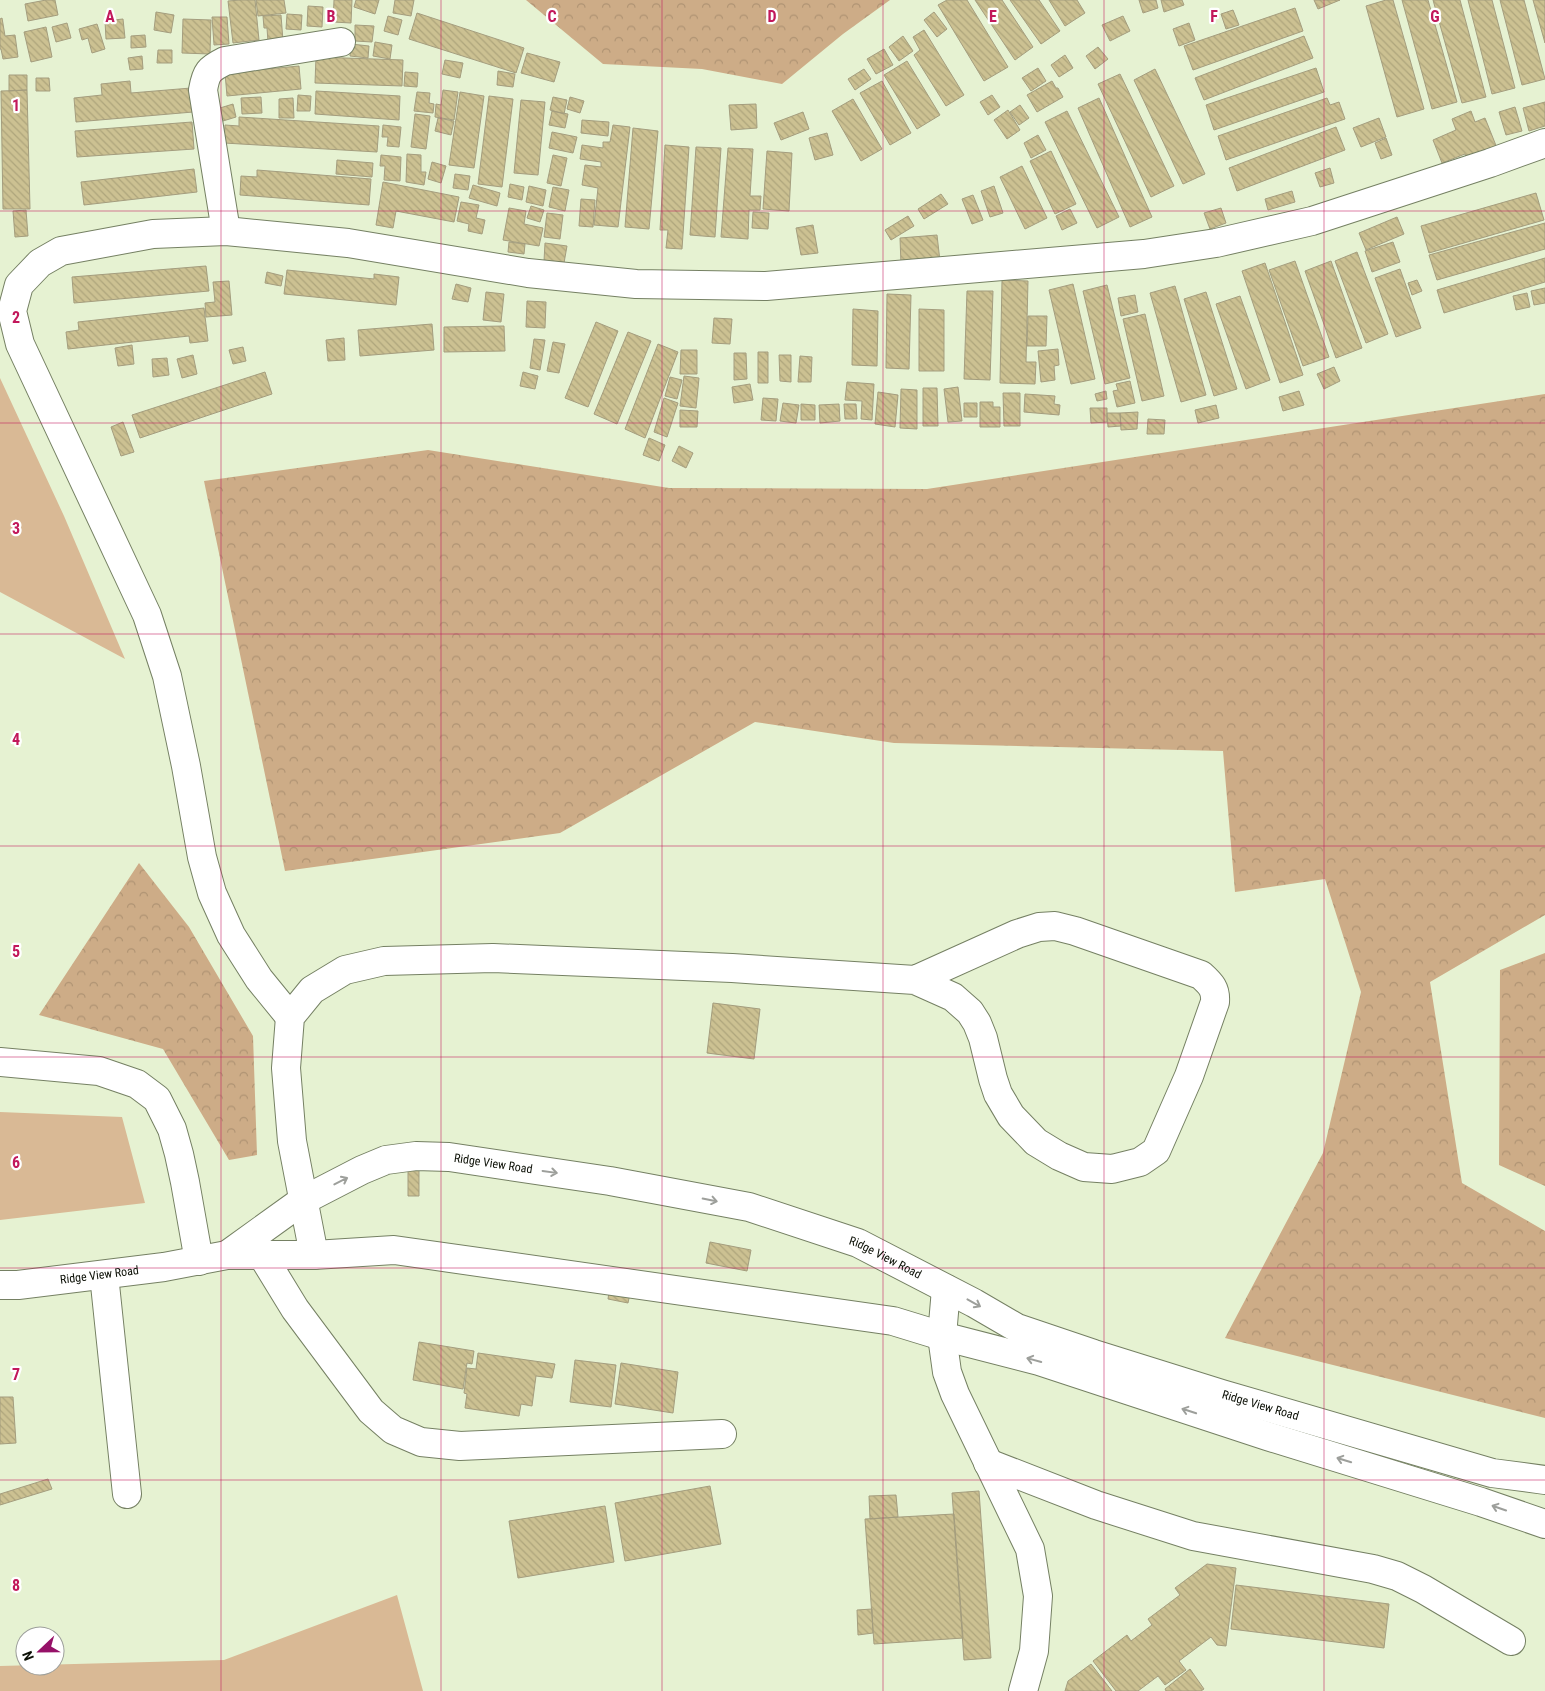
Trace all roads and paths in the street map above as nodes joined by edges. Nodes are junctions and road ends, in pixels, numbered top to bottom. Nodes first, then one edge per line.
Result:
1 (341, 42) dead end
2 (1545, 143) edge
3 (226, 231) junction
4 (915, 980) junction
5 (290, 1017) junction
6 (0, 1062) edge
7 (302, 1201) junction
8 (256, 1246) junction
9 (314, 1255) junction
10 (199, 1261) junction
11 (104, 1274) junction
12 (0, 1285) edge
13 (946, 1289) junction
14 (942, 1336) junction
15 (722, 1434) dead end
16 (988, 1463) junction
17 (1545, 1480) edge
18 (127, 1494) dead end
19 (1545, 1524) edge
20 (1511, 1641) dead end
21 (1023, 1691) edge

1 - 3 street
2 - 3 street
3 - 5 street
4 - 4 street
4 - 5 street
5 - 7 street
6 - 10 street
7 - 8 street, Ridge View Road
7 - 9 street
7 -> 13 street, Ridge View Road
8 - 9 street, Ridge View Road
8 - 10 street, Ridge View Road
8 - 15 street
9 - 14 street, Ridge View Road
10 - 11 street, Ridge View Road
11 - 12 street, Ridge View Road
11 - 18 street
13 - 14 street
13 -> 17 street, Ridge View Road
14 - 16 street
19 -> 14 street, Ridge View Road
16 - 20 street
16 - 21 street

